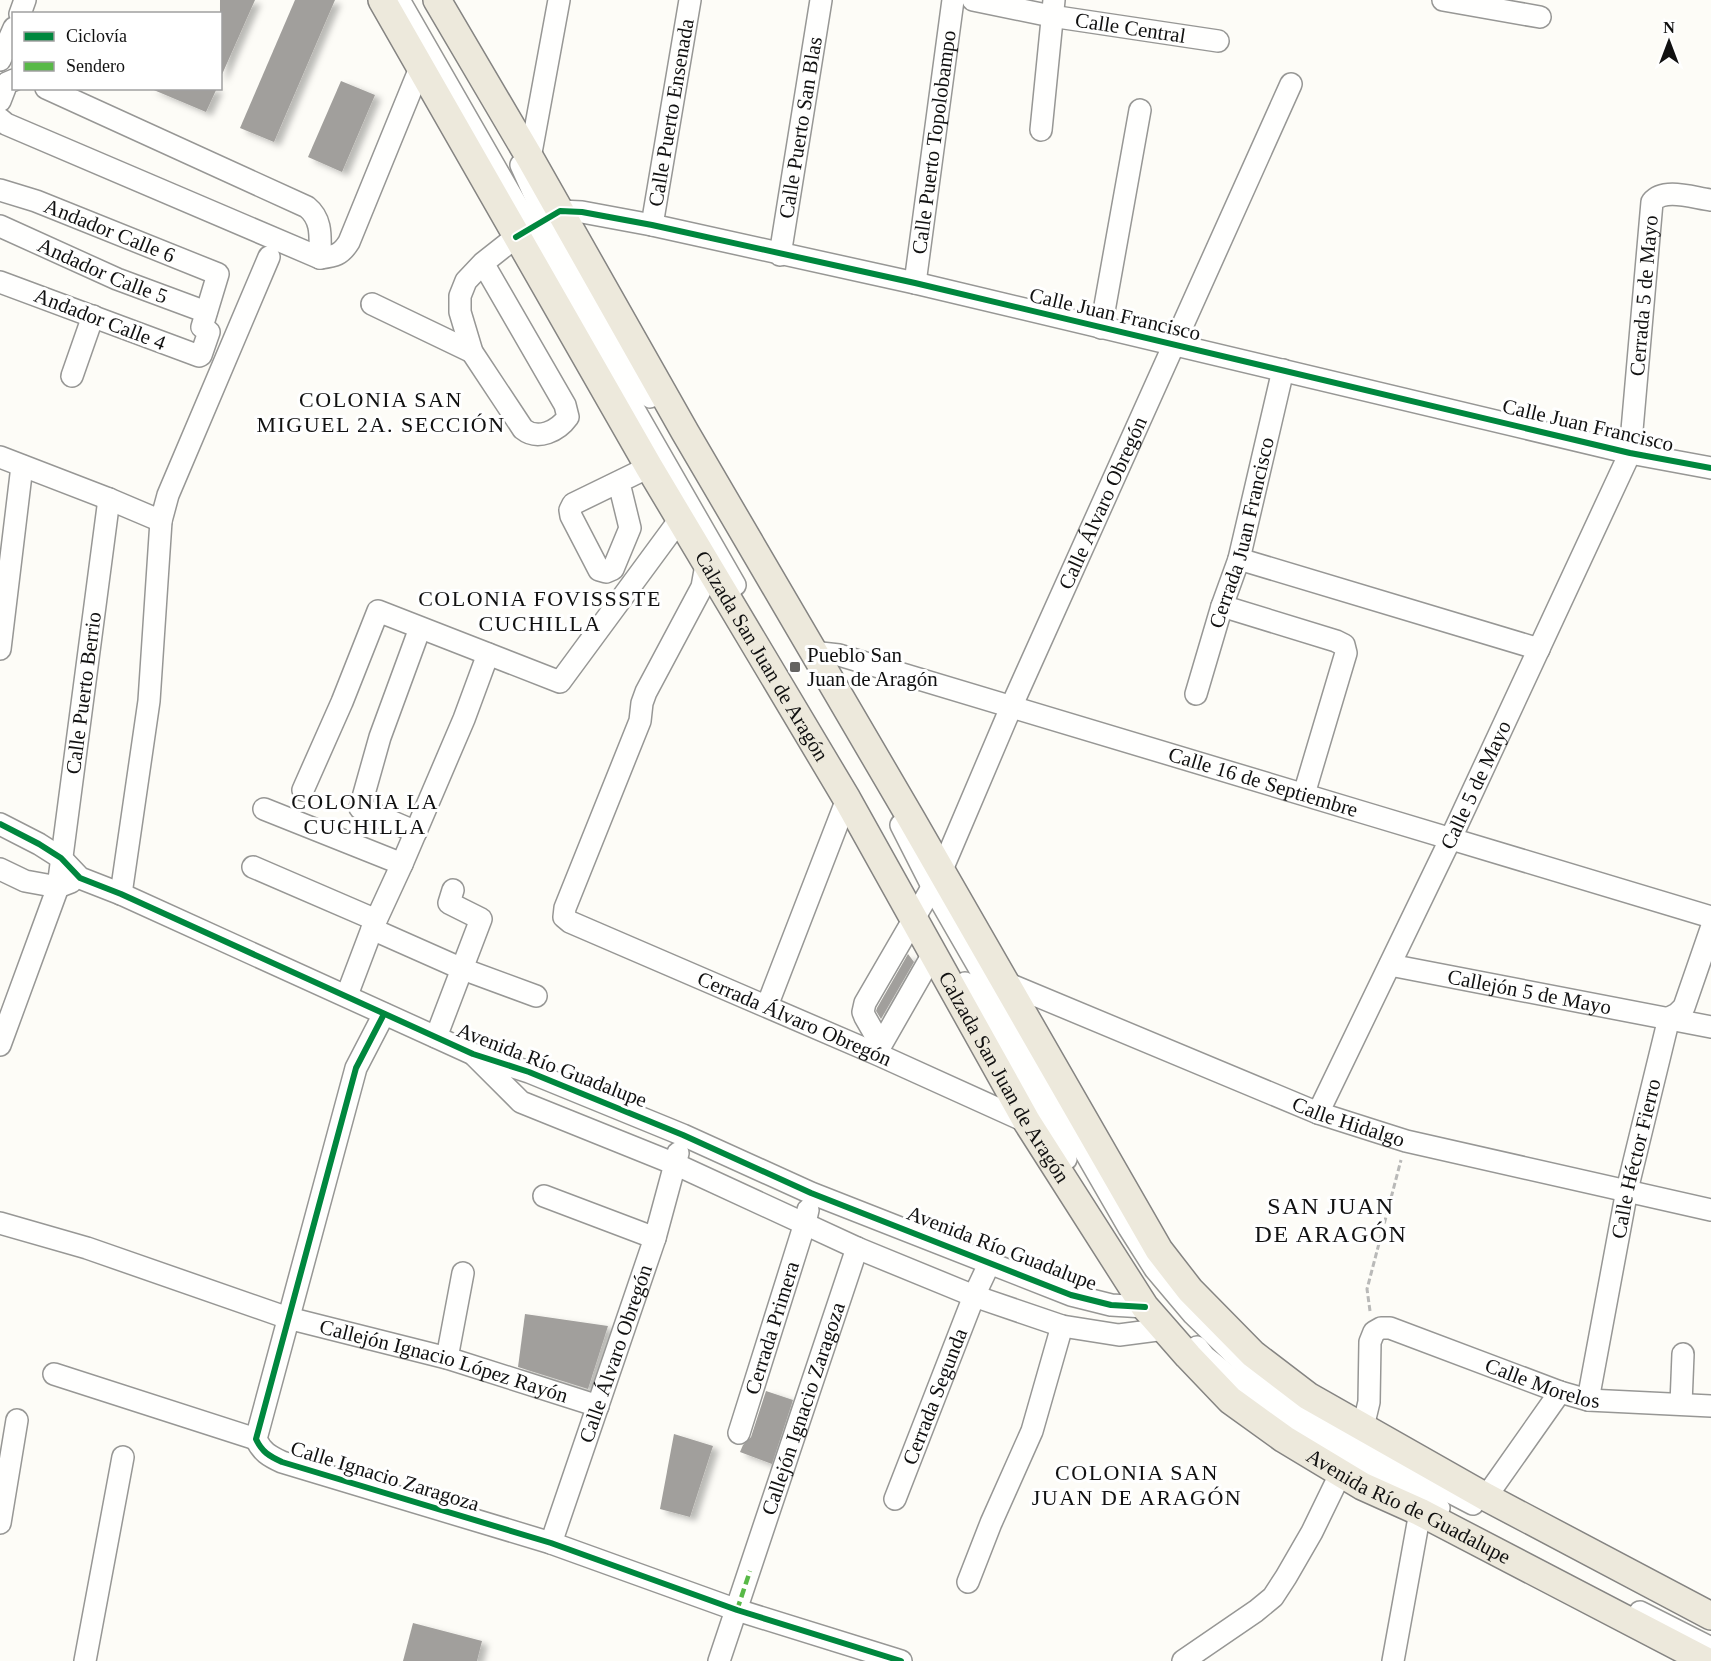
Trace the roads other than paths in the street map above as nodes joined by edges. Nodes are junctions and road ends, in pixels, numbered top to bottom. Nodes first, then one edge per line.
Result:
1 (382, 0) edge
2 (399, 0) edge
3 (427, 0) edge
4 (437, 0) edge
5 (559, 0) edge
6 (690, 0) edge
7 (821, 0) edge
8 (953, 0) edge
9 (973, 0) edge
10 (1443, 0) edge
11 (1486, 4) edge
12 (1052, 8) edge
13 (1540, 17) dead end
14 (12, 33) edge
15 (1218, 41) dead end
16 (0, 60) edge
17 (420, 68) junction
18 (12, 81) edge
19 (1291, 84) dead end
20 (50, 90) edge
21 (0, 101) edge
22 (1140, 111) dead end
23 (0, 119) edge
24 (1041, 130) dead end
25 (530, 158) junction
26 (0, 190) edge
27 (1711, 200) edge
28 (538, 224) junction
29 (652, 225) junction
30 (0, 226) edge
31 (780, 255) junction
32 (269, 257) dead end
33 (320, 258) junction
34 (483, 263) junction
35 (0, 282) edge
36 (915, 283) junction
37 (372, 304) dead end
38 (206, 312) junction
39 (93, 316) junction
40 (1101, 328) junction
41 (1173, 344) junction
42 (472, 352) junction
43 (1282, 370) junction
44 (72, 376) dead end
45 (1630, 453) junction
46 (0, 457) edge
47 (22, 466) junction
48 (649, 467) junction
49 (1711, 468) edge
50 (619, 483) dead end
51 (109, 499) junction
52 (680, 519) junction
53 (161, 521) junction
54 (1239, 559) junction
55 (706, 565) junction
56 (1222, 606) junction
57 (420, 628) junction
58 (0, 649) edge
59 (1539, 649) junction
60 (812, 652) junction
61 (488, 654) junction
62 (1196, 694) dead end
63 (1012, 705) junction
64 (303, 790) dead end
65 (1304, 794) junction
66 (847, 799) junction
67 (264, 809) dead end
68 (0, 824) edge
69 (416, 832) junction
70 (1450, 840) junction
71 (61, 858) junction
72 (402, 864) junction
73 (253, 867) dead end
74 (0, 869) edge
75 (80, 878) junction
76 (937, 880) junction
77 (58, 887) junction
78 (453, 890) dead end
79 (121, 894) junction
80 (917, 914) junction
81 (1711, 917) edge
82 (374, 924) junction
83 (1711, 929) edge
84 (933, 954) junction
85 (1390, 965) junction
86 (460, 968) junction
87 (1004, 982) junction
88 (347, 995) junction
89 (536, 996) dead end
90 (767, 1006) junction
91 (384, 1014) junction
92 (1669, 1018) junction
93 (1711, 1027) edge
94 (436, 1037) junction
95 (0, 1045) edge
96 (880, 1050) junction
97 (473, 1054) junction
98 (1318, 1113) junction
99 (1027, 1122) junction
100 (683, 1135) junction
101 (675, 1164) junction
102 (1627, 1190) junction
103 (811, 1193) junction
104 (544, 1196) dead end
105 (1711, 1210) edge
106 (0, 1223) edge
107 (805, 1223) junction
108 (655, 1238) junction
109 (857, 1248) junction
110 (1159, 1250) joint
111 (990, 1262) junction
112 (463, 1273) dead end
113 (974, 1296) junction
114 (1144, 1307) junction
115 (288, 1318) junction
116 (1062, 1326) junction
117 (1165, 1329) junction
118 (1683, 1354) dead end
119 (447, 1358) junction
120 (54, 1374) dead end
121 (1560, 1392) junction
122 (1588, 1400) junction
123 (1681, 1404) junction
124 (598, 1406) junction
125 (1711, 1406) edge
126 (17, 1420) dead end
127 (739, 1433) dead end
128 (256, 1438) junction
129 (1352, 1451) junction
130 (123, 1457) dead end
131 (1486, 1497) junction
132 (894, 1499) dead end
133 (1420, 1512) junction
134 (0, 1523) edge
135 (551, 1543) junction
136 (968, 1582) dead end
137 (737, 1610) junction
138 (1711, 1616) edge
139 (1711, 1626) edge
140 (1711, 1648) edge
141 (85, 1661) edge
142 (719, 1661) edge
143 (902, 1661) edge
144 (1183, 1661) edge
145 (1393, 1661) edge
146 (1706, 1661) edge

1 - 17 main road, Calzada San Juan de Aragón
2 - 28 street
3 - 28 street
4 - 25 main road, Calzada San Juan de Aragón
5 - 25 street
6 - 29 street, Calle Puerto Ensenada
7 - 31 street, Calle Puerto San Blas
8 - 36 street, Calle Puerto Topolobampo
9 - 12 street, Calle Central
10 - 11 street
11 - 13 street
12 - 15 street, Calle Central
12 - 24 street
14 - 16 street
17 - 28 main road, Calzada San Juan de Aragón
17 - 33 street
18 - 21 street
19 - 41 street, Calle Álvaro Obregón
20 - 33 street
22 - 40 street
23 - 33 street
25 - 28 main road, Calzada San Juan de Aragón
26 - 38 street, Andador Calle 6
27 - 45 street, Cerrada 5 de Mayo
28 - 29 street, Calle Juan Francisco
28 - 34 street
28 - 48 main road, Calzada San Juan de Aragón
28 - 60 main road, Calzada San Juan de Aragón
28 - 76 street
28 - 80 street
29 - 31 street, Calle Juan Francisco
30 - 38 street, Andador Calle 5
31 - 36 street, Calle Juan Francisco
32 - 53 street
34 - 42 street
34 - 42 street
35 - 39 street, Andador Calle 4
36 - 40 street, Calle Juan Francisco
37 - 42 street
38 - 39 street, Andador Calle 4
39 - 44 street
40 - 41 street, Calle Juan Francisco
41 - 43 street, Calle Juan Francisco
41 - 63 street, Calle Álvaro Obregón
43 - 45 street, Calle Juan Francisco
43 - 54 street, Cerrada Juan Francisco
45 - 49 street, Calle Juan Francisco
45 - 59 street, Calle 5 de Mayo
46 - 47 street
47 - 51 street
47 - 58 street
48 - 50 street
48 - 52 main road, Calzada San Juan de Aragón
51 - 53 street
51 - 71 street, Calle Puerto Berrio
52 - 55 main road, Calzada San Juan de Aragón
52 - 61 street
53 - 79 street
54 - 56 street, Cerrada Juan Francisco
54 - 59 street
55 - 66 main road, Calzada San Juan de Aragón
55 - 90 street, Cerrada Álvaro Obregón
56 - 62 street, Cerrada Juan Francisco
56 - 65 street
57 - 61 street
57 - 64 street
57 - 69 street
59 - 70 street, Calle 5 de Mayo
60 - 63 street, Calle 16 de Septiembre
60 - 76 main road, Calzada San Juan de Aragón
61 - 69 street
63 - 65 street, Calle 16 de Septiembre
63 - 76 street, Calle Álvaro Obregón
65 - 70 street, Calle 16 de Septiembre
66 - 80 main road, Calzada San Juan de Aragón
66 - 90 street
67 - 72 street
68 - 71 street, Avenida Río Guadalupe
69 - 72 street
70 - 81 street, Calle 16 de Septiembre
70 - 85 street, Calle 5 de Mayo
71 - 75 street, Avenida Río Guadalupe
71 - 77 street, Calle Puerto Berrio
72 - 82 street
73 - 82 street
74 - 77 street
75 - 77 street
75 - 79 street, Avenida Río Guadalupe
76 - 80 street, Calle Álvaro Obregón
76 - 87 main road, Calzada San Juan de Aragón
76 - 129 street
77 - 95 street, Calle Puerto Berrio
78 - 86 street
79 - 88 street, Avenida Río Guadalupe
80 - 84 main road, Calzada San Juan de Aragón
80 - 96 street, Calle Álvaro Obregón
80 - 129 street
82 - 86 street
82 - 88 street
83 - 92 street, Calle Héctor Fierro
84 - 96 street
84 - 99 main road, Calzada San Juan de Aragón
85 - 92 street, Callejón 5 de Mayo
85 - 98 street, Calle 5 de Mayo
86 - 89 street
86 - 94 street
87 - 98 street, Calle Hidalgo
87 - 110 main road, Calzada San Juan de Aragón
88 - 91 street, Avenida Río Guadalupe
90 - 96 street, Cerrada Álvaro Obregón
91 - 94 street, Avenida Río Guadalupe
91 - 115 street
92 - 93 street, Callejón 5 de Mayo
92 - 102 street, Calle Héctor Fierro
94 - 97 street, Avenida Río Guadalupe
96 - 99 street, Cerrada Álvaro Obregón
97 - 100 street, Avenida Río Guadalupe
97 - 101 street, Avenida Río Guadalupe
98 - 102 street, Calle Hidalgo
99 - 114 main road, Calzada San Juan de Aragón
100 - 101 street, Calle Álvaro Obregón
100 - 103 street, Avenida Río Guadalupe
101 - 107 street, Avenida Río Guadalupe
101 - 108 street, Calle Álvaro Obregón
102 - 105 street, Calle Hidalgo
102 - 122 street, Calle Héctor Fierro
103 - 107 street, Cerrada Primera
103 - 111 street, Avenida Río Guadalupe
104 - 108 street
106 - 115 street, Callejón Ignacio López Rayón
107 - 109 street, Avenida Río Guadalupe
107 - 127 street, Cerrada Primera
108 - 124 street, Calle Álvaro Obregón
109 - 113 street, Avenida Río Guadalupe
109 - 137 street, Callejón Ignacio Zaragoza
110 - 129 main road, Avenida Río de Guadalupe
111 - 113 street, Cerrada Segunda
111 - 114 street, Avenida Río Guadalupe
112 - 119 street
113 - 116 street, Avenida Río Guadalupe
113 - 132 street, Cerrada Segunda
114 - 117 main road, Avenida Río de Guadalupe
115 - 119 street, Callejón Ignacio López Rayón
115 - 128 street
116 - 117 street, Avenida Río Guadalupe
116 - 136 street
117 - 129 main road, Avenida Río de Guadalupe
118 - 123 street
119 - 124 street, Callejón Ignacio López Rayón
120 - 128 street
121 - 122 street, Calle Morelos
121 - 129 street, Calle Morelos
121 - 131 street
122 - 123 street, Calle Morelos
123 - 125 street, Calle Morelos
124 - 135 street, Calle Álvaro Obregón
126 - 134 street
128 - 135 street, Calle Ignacio Zaragoza
129 - 131 main road, Avenida Río de Guadalupe
129 - 133 main road, Avenida Río de Guadalupe
129 - 139 street
129 - 140 street
129 - 144 street
130 - 141 street
131 - 138 main road, Avenida Río de Guadalupe
133 - 145 street
133 - 146 main road, Avenida Río de Guadalupe
135 - 137 street, Calle Ignacio Zaragoza
137 - 142 street, Callejón Ignacio Zaragoza
137 - 143 street, Calle Ignacio Zaragoza

